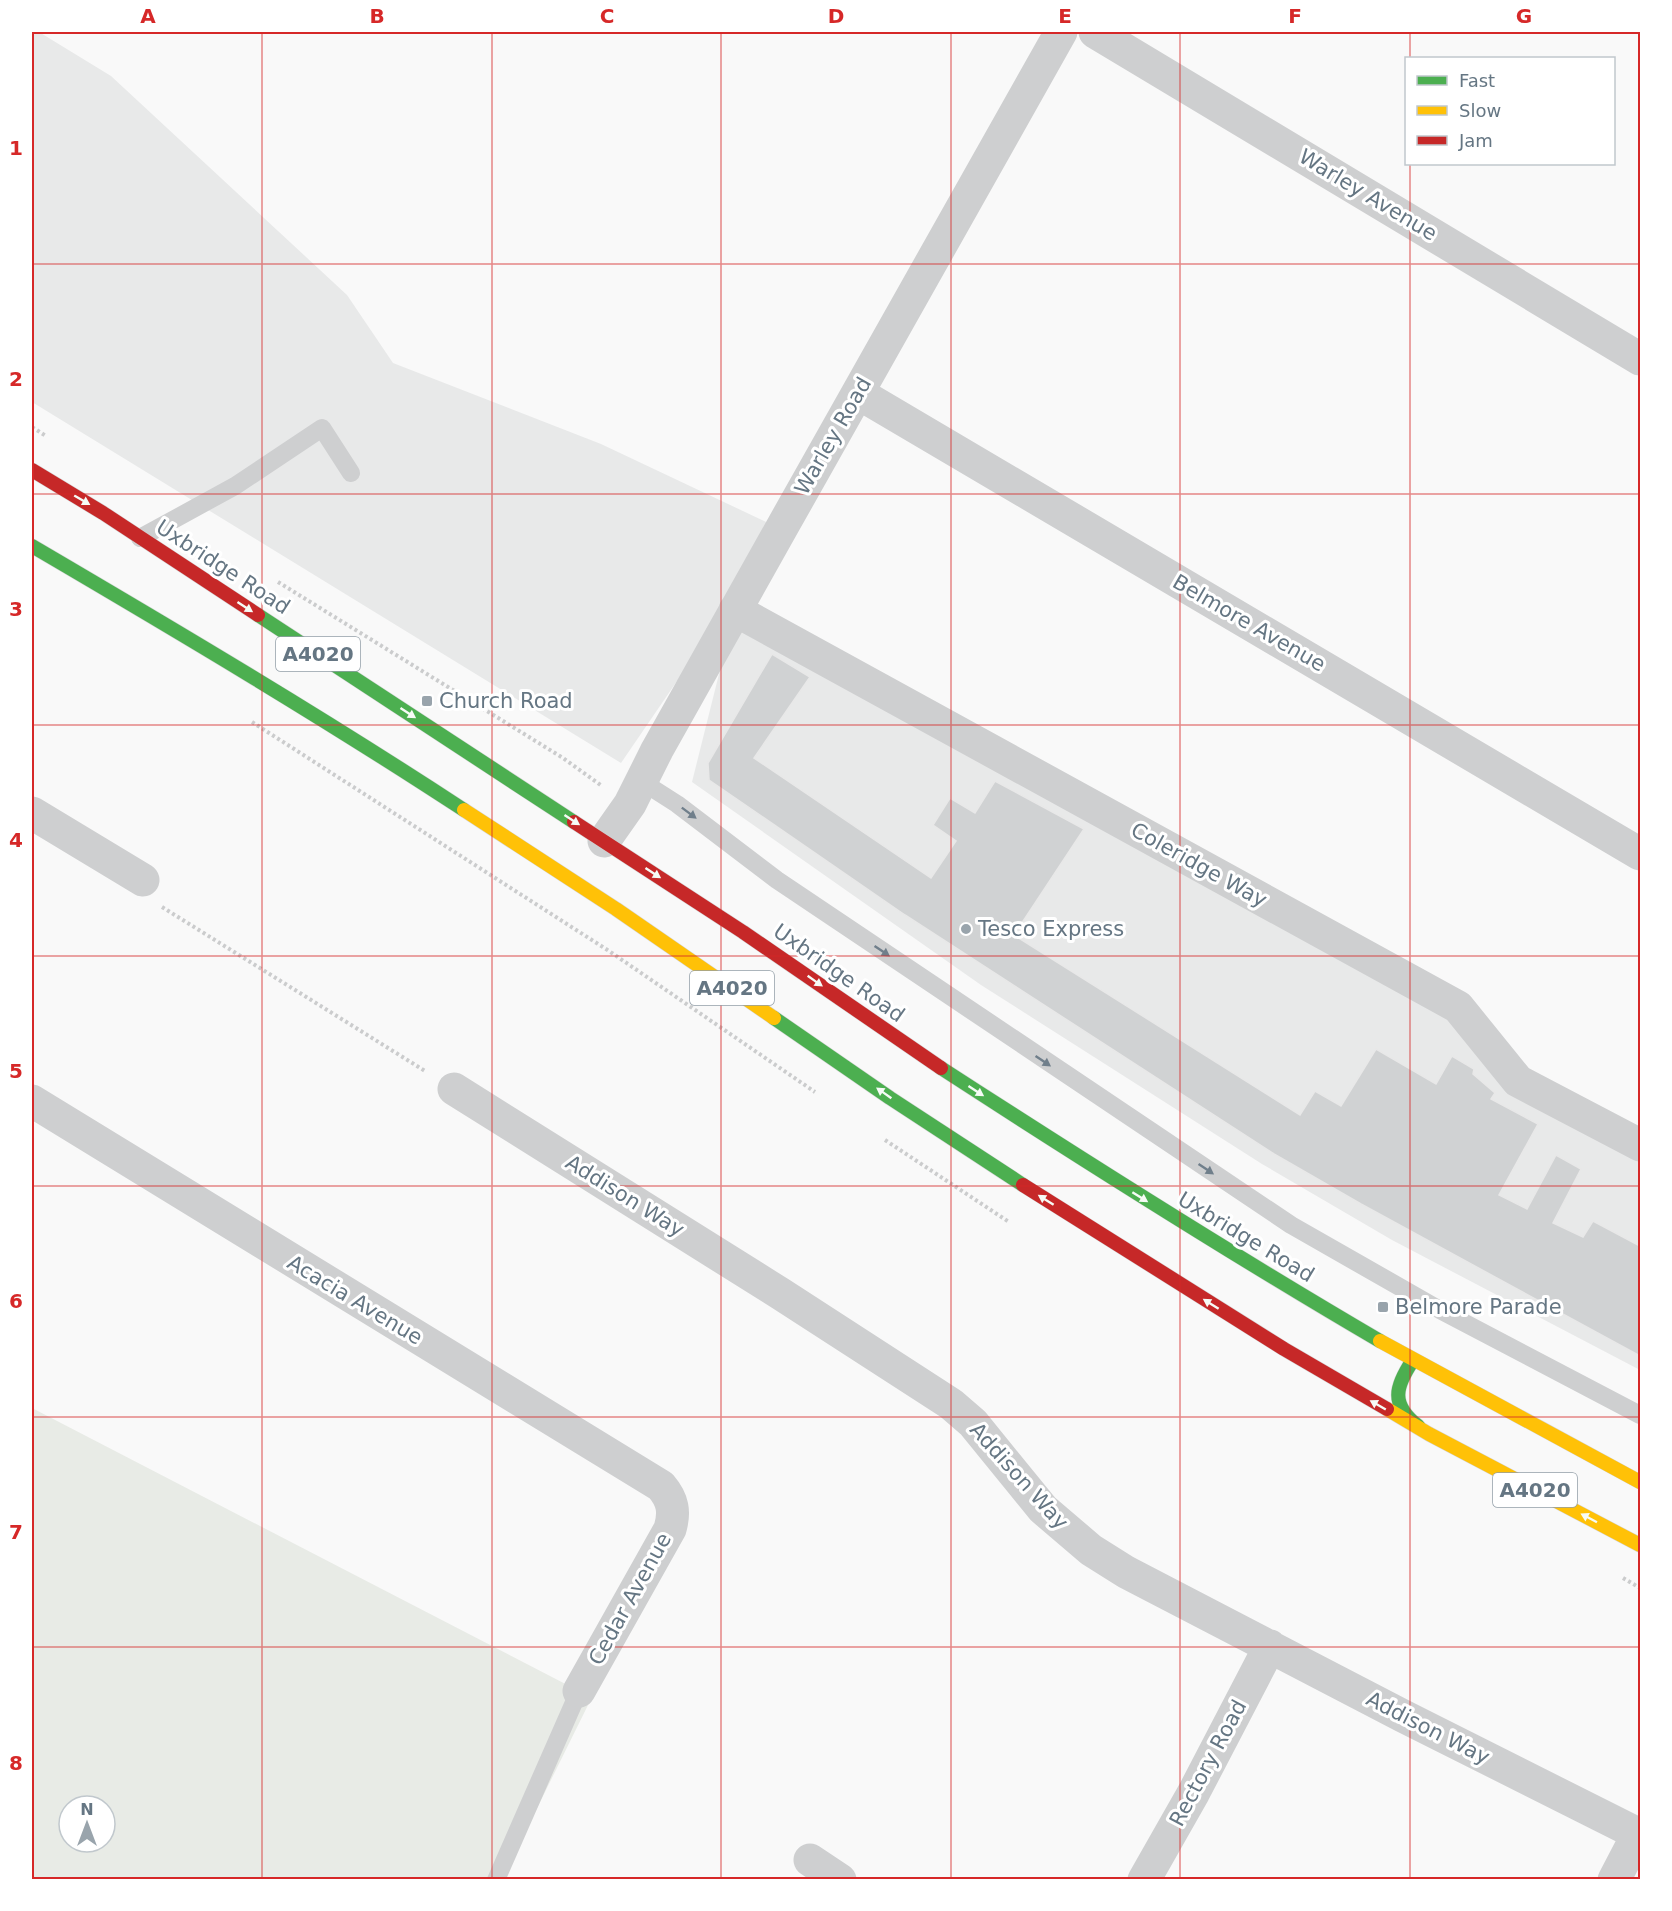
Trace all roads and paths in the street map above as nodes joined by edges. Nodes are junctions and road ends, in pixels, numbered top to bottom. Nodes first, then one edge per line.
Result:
1 (1061, 32) edge
2 (1095, 32) edge
3 (1641, 359) edge
4 (858, 393) junction
5 (32, 470) edge
6 (351, 472) dead end
7 (140, 538) junction
8 (32, 546) edge
9 (269, 576) dead end
10 (735, 610) junction
11 (640, 781) junction
12 (609, 791) dead end
13 (32, 813) edge
14 (604, 841) junction
15 (1641, 854) edge
16 (142, 880) joint
17 (454, 1089) joint
18 (32, 1101) edge
19 (1641, 1145) edge
20 (1413, 1360) junction
21 (1641, 1415) edge
22 (1429, 1434) junction
23 (1641, 1482) edge
24 (673, 1505) joint
25 (1641, 1545) edge
26 (1270, 1646) junction
27 (579, 1691) joint
28 (1639, 1835) edge
29 (810, 1860) dead end
30 (496, 1880) edge
31 (840, 1880) edge
32 (1144, 1880) edge
33 (1614, 1880) edge

1 - 4 street, Warley Road
2 - 3 street, Warley Avenue
4 - 10 street, Warley Road
4 - 15 street, Belmore Avenue
5 -> 7 main road, Uxbridge Road / A4020
6 - 7 lane
7 -> 14 main road, Uxbridge Road / A4020
22 -> 8 main road, A4020
9 - 12 path, Uxbridge Road
10 - 11 street, Warley Road
10 - 19 street, Coleridge Way
11 - 14 street, Warley Road
11 -> 21 lane
13 - 16 street
14 -> 20 main road, Uxbridge Road / A4020
16 - 17 path
17 - 26 street, Addison Way
18 - 24 street, Acacia Avenue
20 - 22 main road, A4020
20 - 23 main road, Uxbridge Road / A4020
25 -> 22 main road, A4020
24 - 27 street, Cedar Avenue
26 - 28 street, Addison Way
26 - 32 street, Rectory Road
27 - 30 lane
28 - 33 street
29 - 31 street

